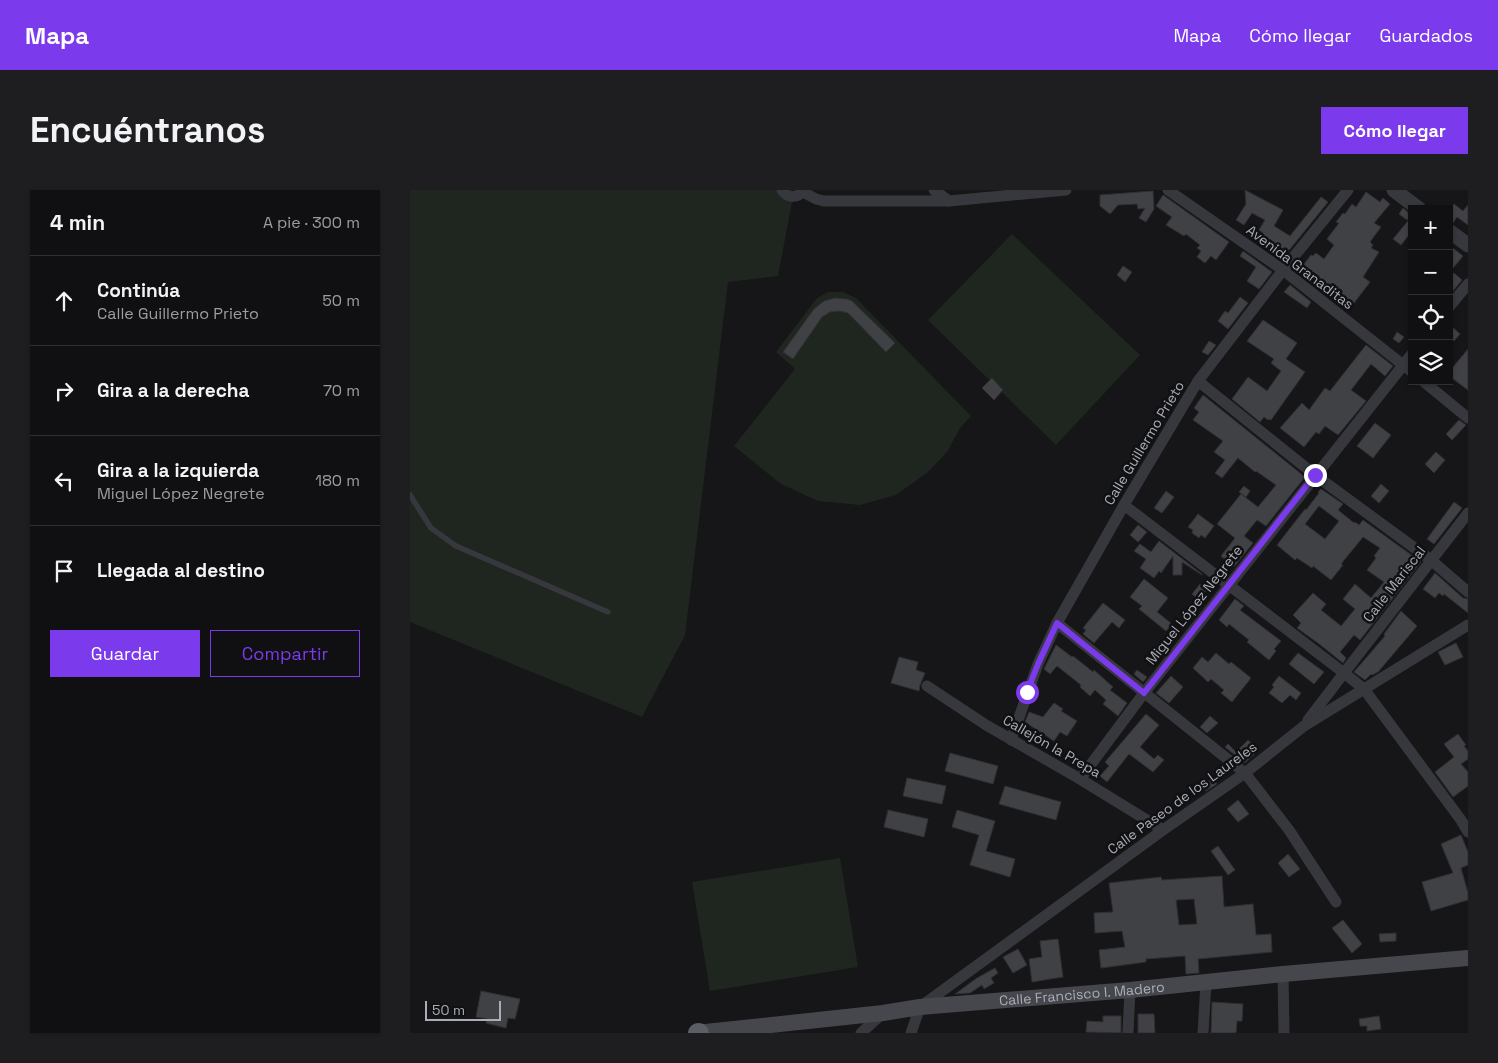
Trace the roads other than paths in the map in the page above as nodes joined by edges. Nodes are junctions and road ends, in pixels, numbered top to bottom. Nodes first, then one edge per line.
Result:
1 (782, 190) edge
2 (934, 190) edge
3 (964, 190) edge
4 (1066, 190) edge
5 (1168, 190) edge
6 (1348, 190) edge
7 (1394, 190) edge
8 (803, 191) edge
9 (953, 201) junction
10 (1414, 205) edge
11 (1453, 234) edge
12 (1468, 245) edge
13 (1283, 270) junction
14 (1468, 284) edge
15 (1453, 303) edge
16 (1407, 369) edge
17 (1198, 381) junction
18 (1428, 385) edge
19 (1468, 418) edge
20 (1315, 475) junction
21 (410, 496) edge
22 (1124, 505) junction
23 (1468, 513) edge
24 (1431, 560) junction
25 (1230, 585) junction
26 (1468, 592) edge
27 (608, 612) dead end
28 (1057, 623) junction
29 (1468, 625) edge
30 (1344, 672) junction
31 (926, 686) dead end
32 (1364, 690) junction
33 (1144, 693) junction
34 (1304, 726) junction
35 (1011, 740) junction
36 (1245, 773) junction
37 (1080, 779) junction
38 (1163, 830) junction
39 (1468, 832) edge
40 (1336, 902) dead end
41 (1468, 958) edge
42 (1283, 974) junction
43 (1206, 983) junction
44 (1130, 990) junction
45 (920, 1007) junction
46 (882, 1013) junction
47 (698, 1033) edge
48 (861, 1033) edge
49 (911, 1033) edge
50 (1128, 1033) edge
51 (1203, 1033) edge
52 (1284, 1033) edge

1 - 8 street
2 - 9 street
3 - 9 street
4 - 9 street
5 - 13 street, Avenida Granaditas
6 - 13 street, Calle Guillermo Prieto
7 - 10 street
8 - 9 street
11 - 12 street
13 - 16 street, Avenida Granaditas
13 - 17 street, Calle Guillermo Prieto
14 - 15 street
16 - 20 street, Miguel López Negrete
17 - 20 street
17 - 22 street, Calle Guillermo Prieto
18 - 19 street
20 - 24 street
20 - 25 street, Miguel López Negrete
21 - 27 lane
22 - 25 street
22 - 28 street, Calle Guillermo Prieto
23 - 24 street, Calle Mariscal
24 - 26 street
24 - 30 street, Calle Mariscal
25 - 30 street
25 - 33 street, Miguel López Negrete
28 - 33 street
28 - 35 street, Calle Guillermo Prieto
29 - 32 street, Calle Paseo de los Laureles
30 - 32 street
30 - 34 street, Calle Mariscal
31 - 35 street, Callejón la Prepa
32 - 34 street, Calle Paseo de los Laureles
32 - 39 street
33 - 36 street
33 - 37 street, Miguel López Negrete
34 - 36 street, Calle Paseo de los Laureles
35 - 37 street, Callejón la Prepa
36 - 38 street, Calle Paseo de los Laureles
36 - 40 street
37 - 38 street, Callejón la Prepa
38 - 45 street, Calle Paseo de los Laureles
41 - 42 main road, Calle Francisco I. Madero
42 - 43 main road, Calle Francisco I. Madero
42 - 52 street
43 - 44 main road, Calle Francisco I. Madero
43 - 51 street
44 - 45 main road, Calle Francisco I. Madero
44 - 50 street
45 - 46 main road, Calle Francisco I. Madero
45 - 49 street
46 - 47 main road, Calle Francisco I. Madero
46 - 48 street

